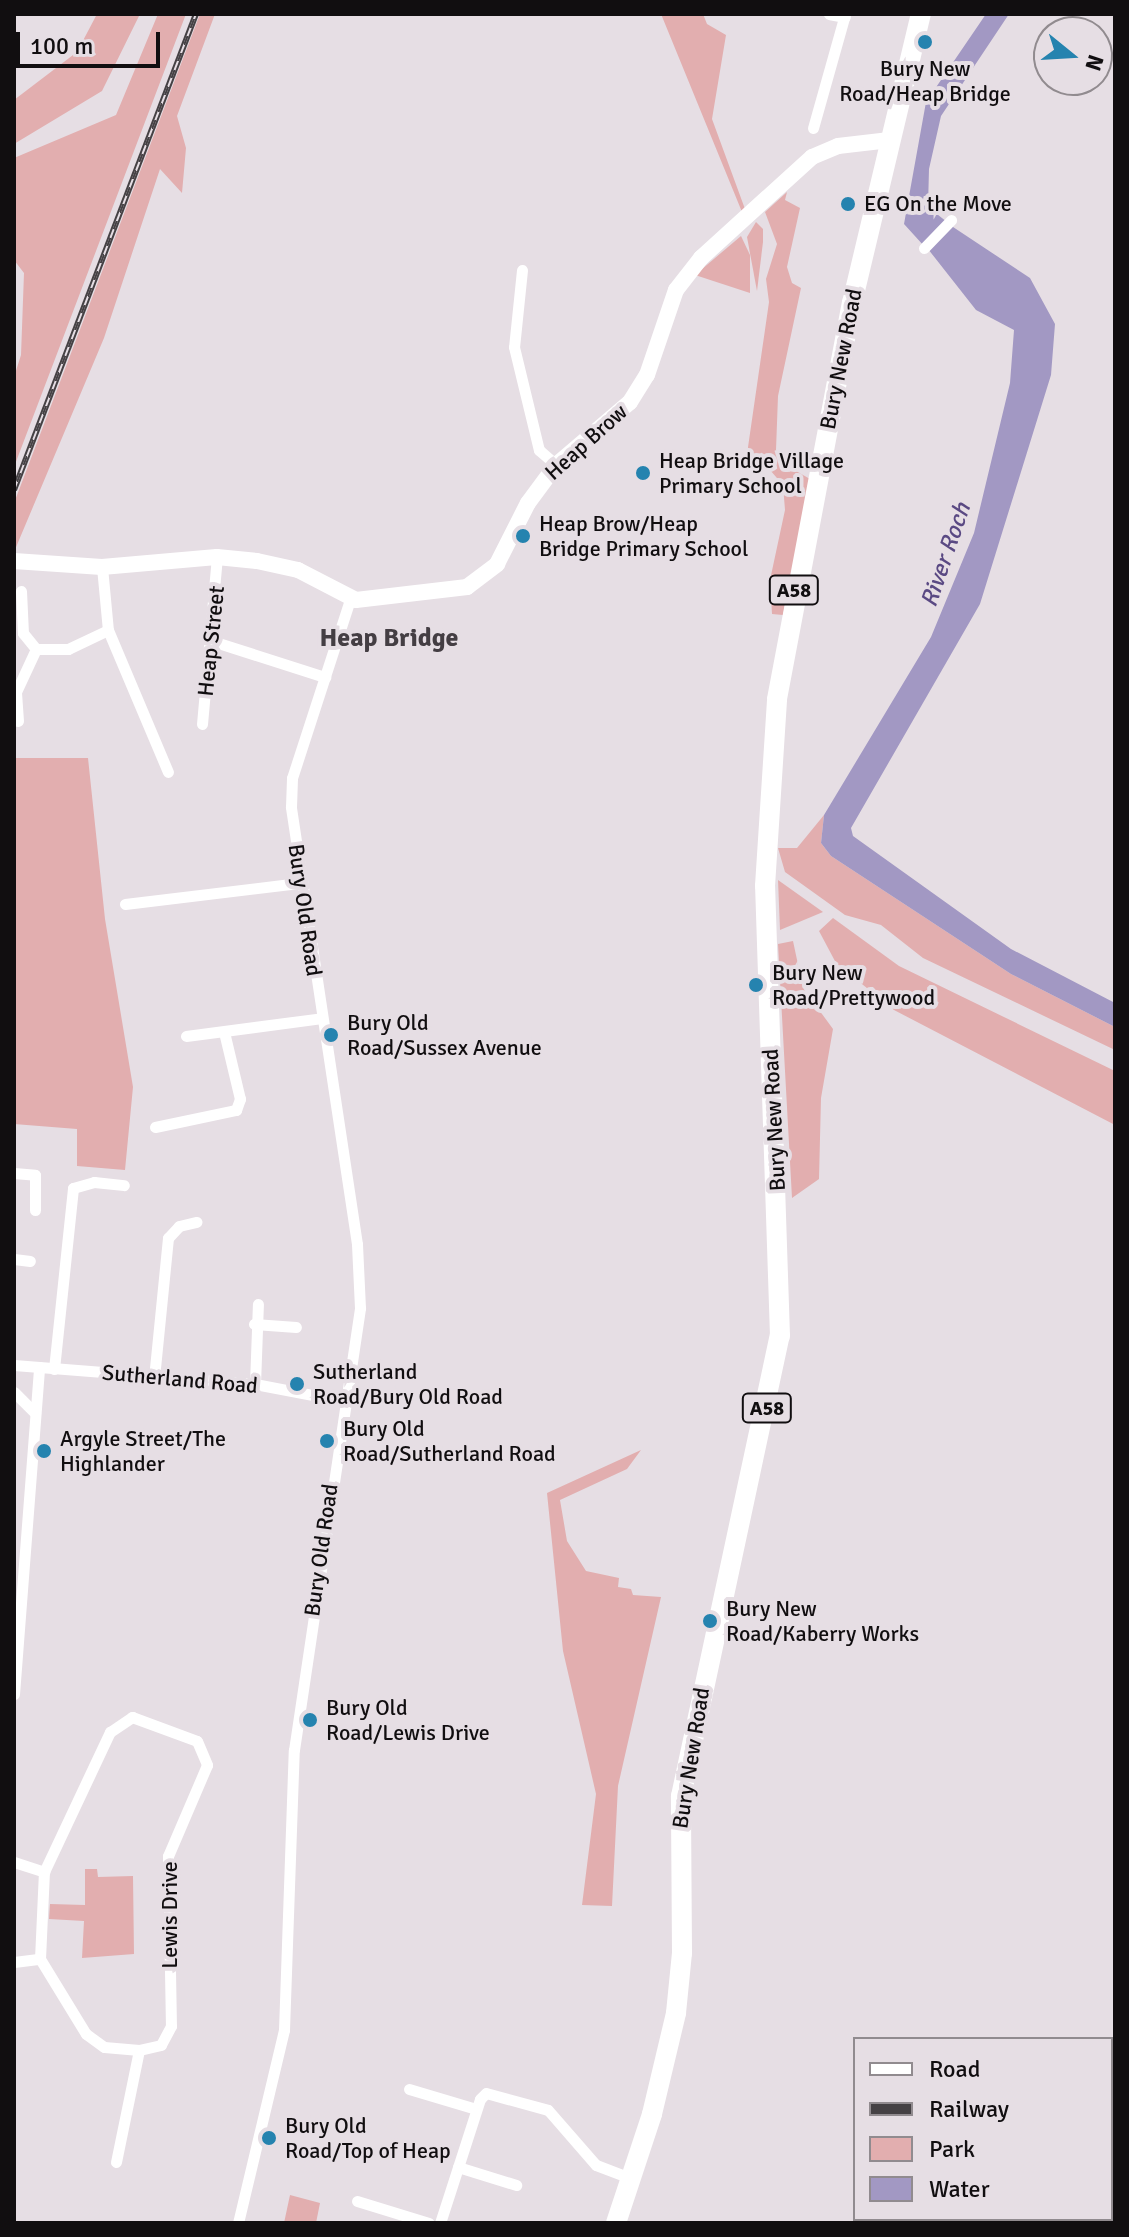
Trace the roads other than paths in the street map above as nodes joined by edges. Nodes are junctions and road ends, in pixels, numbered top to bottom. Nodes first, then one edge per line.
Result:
1 (829, 14) edge
2 (921, 14) edge
3 (845, 15) edge
4 (813, 128) dead end
5 (890, 140) junction
6 (951, 220) dead end
7 (924, 248) dead end
8 (522, 270) dead end
9 (556, 465) junction
10 (217, 557) junction
11 (14, 561) edge
12 (102, 567) junction
13 (21, 591) dead end
14 (350, 600) junction
15 (108, 630) junction
16 (212, 641) junction
17 (36, 649) junction
18 (325, 677) junction
19 (18, 721) dead end
20 (202, 724) dead end
21 (168, 772) dead end
22 (299, 883) junction
23 (125, 904) dead end
24 (322, 1018) junction
25 (224, 1032) junction
26 (186, 1036) dead end
27 (155, 1127) dead end
28 (14, 1173) edge
29 (124, 1185) dead end
30 (35, 1210) dead end
31 (197, 1222) dead end
32 (152, 1245) dead end
33 (166, 1247) junction
34 (14, 1259) edge
35 (30, 1261) dead end
36 (258, 1304) dead end
37 (254, 1324) junction
38 (296, 1327) dead end
39 (14, 1365) edge
40 (39, 1367) junction
41 (54, 1369) junction
42 (154, 1378) junction
43 (255, 1384) junction
44 (14, 1392) edge
45 (344, 1401) junction
46 (35, 1413) junction
47 (14, 1694) edge
48 (14, 1862) edge
49 (44, 1872) junction
50 (40, 1959) junction
51 (14, 1962) edge
52 (139, 2050) junction
53 (409, 2088) dead end
54 (476, 2109) junction
55 (116, 2162) dead end
56 (458, 2167) junction
57 (632, 2179) junction
58 (516, 2185) dead end
59 (357, 2201) dead end
60 (238, 2223) edge
61 (429, 2223) edge
62 (440, 2223) edge
63 (616, 2223) edge

1 - 3 street
2 - 5 highway, Bury New Road / A58
3 - 4 street
5 - 9 street, Heap Brow
5 - 57 highway, Bury New Road / A58
6 - 7 street
8 - 9 street
9 - 14 street, Heap Brow
10 - 12 street
10 - 14 street
10 - 16 street, Heap Street
11 - 12 street
12 - 15 street
13 - 17 street
14 - 18 street, Bury Old Road
15 - 17 street
15 - 21 street
16 - 18 street
16 - 20 street, Heap Street
17 - 19 street
18 - 22 street, Bury Old Road
22 - 23 street
22 - 24 street, Bury Old Road
24 - 25 street
24 - 45 street, Bury Old Road
25 - 26 street
25 - 27 street
28 - 30 street
29 - 41 street
31 - 33 street
32 - 33 street
33 - 42 street
34 - 35 street
36 - 37 street
37 - 38 street
37 - 43 street
39 - 40 street, Sutherland Road
40 - 41 street, Sutherland Road
40 - 46 street
41 - 42 street, Sutherland Road
42 - 43 street, Sutherland Road
43 - 45 street, Sutherland Road
44 - 46 street
45 - 60 street, Bury Old Road
46 - 47 street
48 - 49 street
49 - 50 street, Lewis Drive
49 - 52 street, Lewis Drive
50 - 51 street
50 - 52 street
52 - 55 street
53 - 54 street
54 - 56 street
54 - 57 street
56 - 58 street
56 - 62 street
57 - 63 highway, Bury New Road / A58
59 - 61 street

